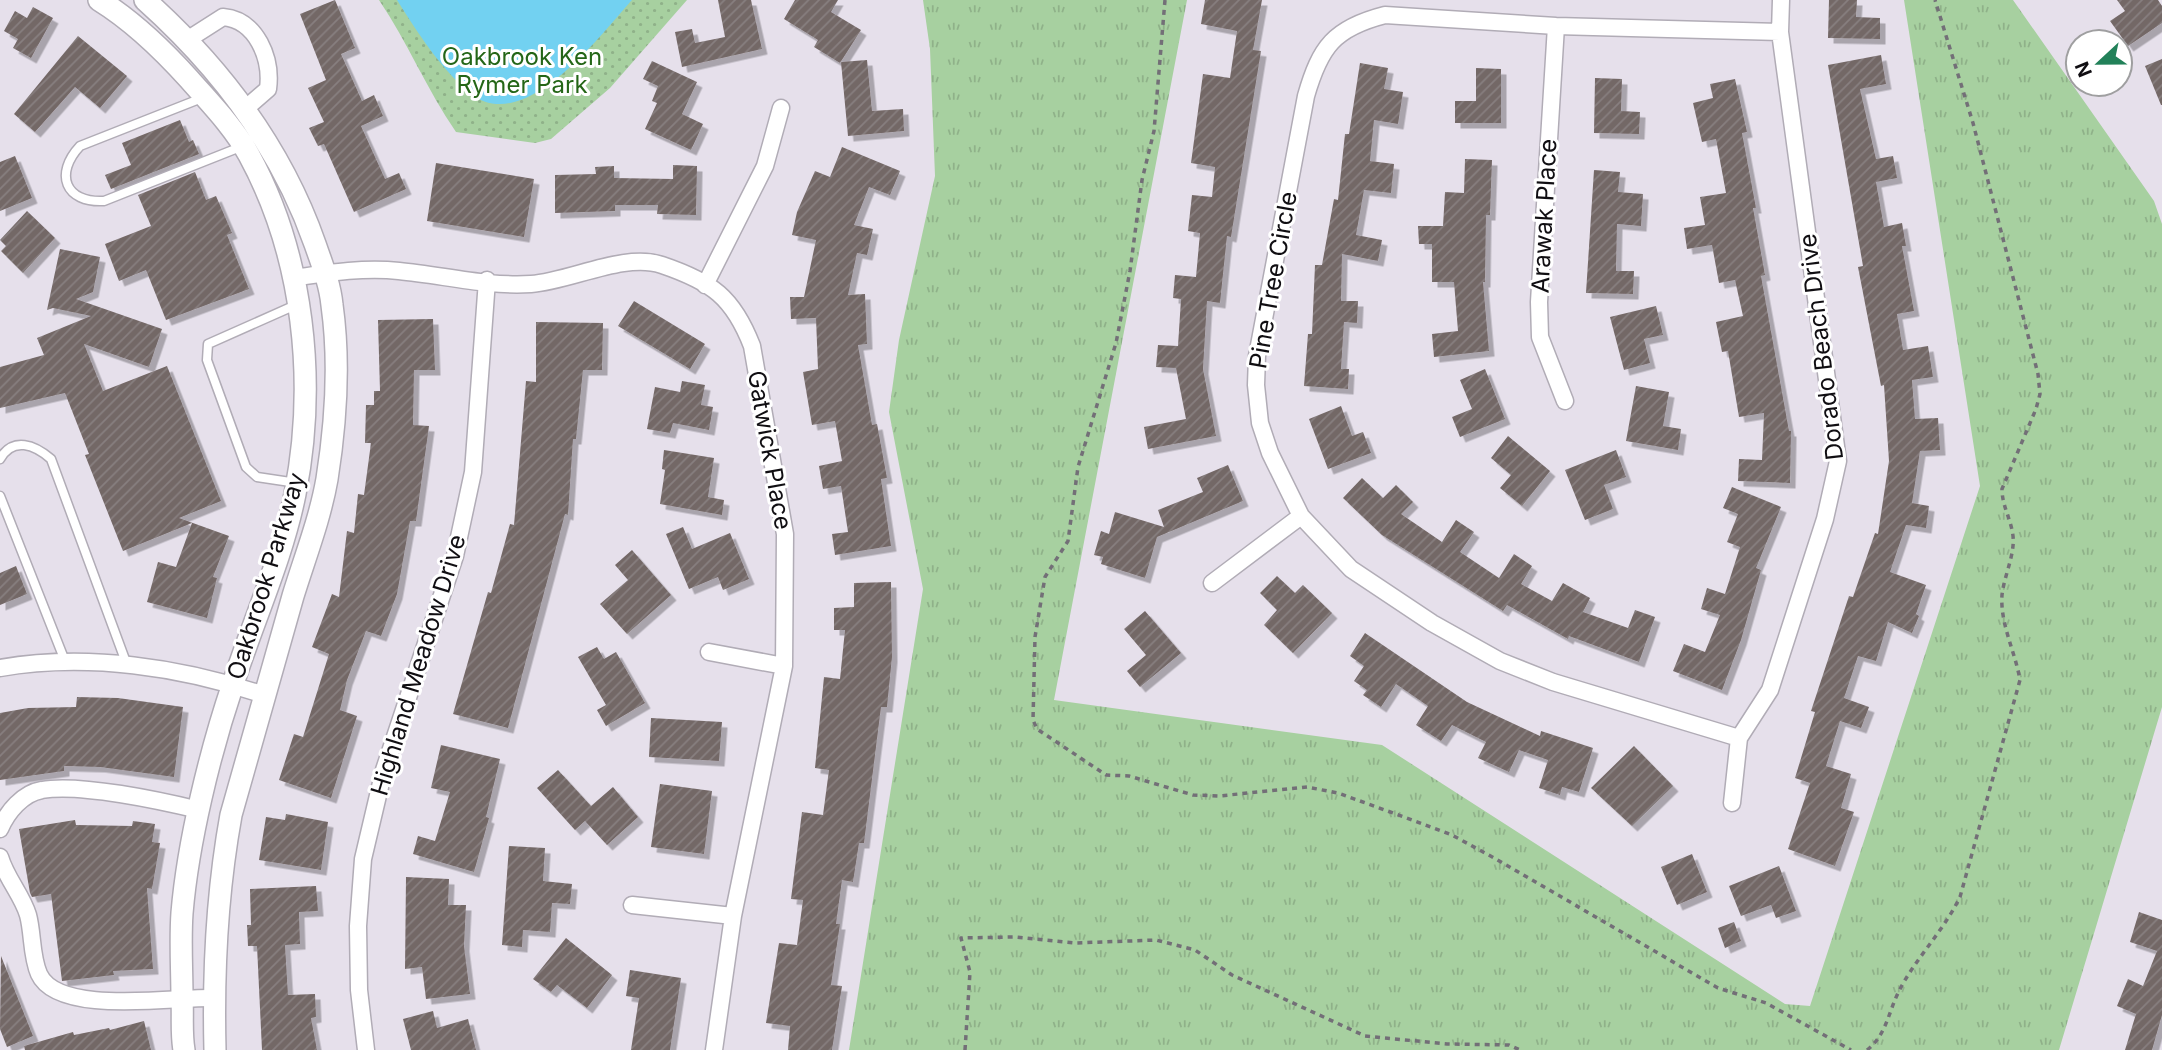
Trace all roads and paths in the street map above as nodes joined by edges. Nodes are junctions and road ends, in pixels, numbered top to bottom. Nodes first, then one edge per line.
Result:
1 (99, 0) edge
2 (145, 0) edge
3 (1165, 0) edge
4 (1781, 0) edge
5 (1935, 0) edge
6 (1556, 26) junction
7 (1780, 32) junction
8 (187, 40) junction
9 (205, 97) junction
10 (246, 108) junction
11 (781, 108) dead end
12 (243, 146) junction
13 (325, 273) junction
14 (293, 278) junction
15 (487, 281) junction
16 (705, 285) junction
17 (298, 304) junction
18 (1565, 401) dead end
19 (0, 459) edge
20 (297, 483) junction
21 (0, 496) edge
22 (1301, 516) junction
23 (1212, 583) dead end
24 (709, 652) dead end
25 (65, 661) junction
26 (127, 665) junction
27 (784, 666) junction
28 (0, 668) edge
29 (233, 684) junction
30 (264, 695) junction
31 (1739, 738) junction
32 (1732, 803) dead end
33 (200, 810) junction
34 (0, 829) edge
35 (0, 857) edge
36 (632, 905) dead end
37 (733, 916) junction
38 (182, 997) junction
39 (213, 998) junction
40 (184, 1050) edge
41 (215, 1050) edge
42 (366, 1050) edge
43 (713, 1050) edge
44 (965, 1050) edge
45 (1520, 1050) edge
46 (1851, 1050) edge
47 (1867, 1050) edge

1 - 9 street, Oakbrook Parkway
2 - 8 street, Oakbrook Parkway
3 - 46 path
4 - 7 street, Dorado Beach Drive
5 - 47 path
6 - 7 street, Pine Tree Circle
6 - 18 street, Arawak Place
6 - 22 street, Pine Tree Circle
7 - 31 street, Dorado Beach Drive
8 - 10 street, Oakbrook Parkway
8 - 10 street
9 - 12 street, Oakbrook Parkway
9 - 12 lane
10 - 13 street, Oakbrook Parkway
11 - 16 street
12 - 14 street, Oakbrook Parkway
13 - 14 street, Gatwick Place
13 - 15 street, Gatwick Place
13 - 30 street, Oakbrook Parkway
14 - 17 street, Oakbrook Parkway
15 - 16 street, Gatwick Place
15 - 42 street, Highland Meadow Drive
16 - 27 street, Gatwick Place
17 - 20 street, Oakbrook Parkway
17 - 20 lane
19 - 26 lane
20 - 29 street, Oakbrook Parkway
21 - 25 lane
22 - 23 street
22 - 31 street, Pine Tree Circle
24 - 27 street
25 - 26 street
25 - 28 street
26 - 29 street
27 - 37 street, Gatwick Place
29 - 30 street
29 - 33 street, Oakbrook Parkway
30 - 39 street, Oakbrook Parkway
31 - 32 street, Dorado Beach Drive
33 - 34 street
33 - 38 street, Oakbrook Parkway
35 - 38 street
36 - 37 street
37 - 43 street, Gatwick Place
38 - 39 street
38 - 40 street, Oakbrook Parkway
39 - 41 street, Oakbrook Parkway
44 - 45 path

